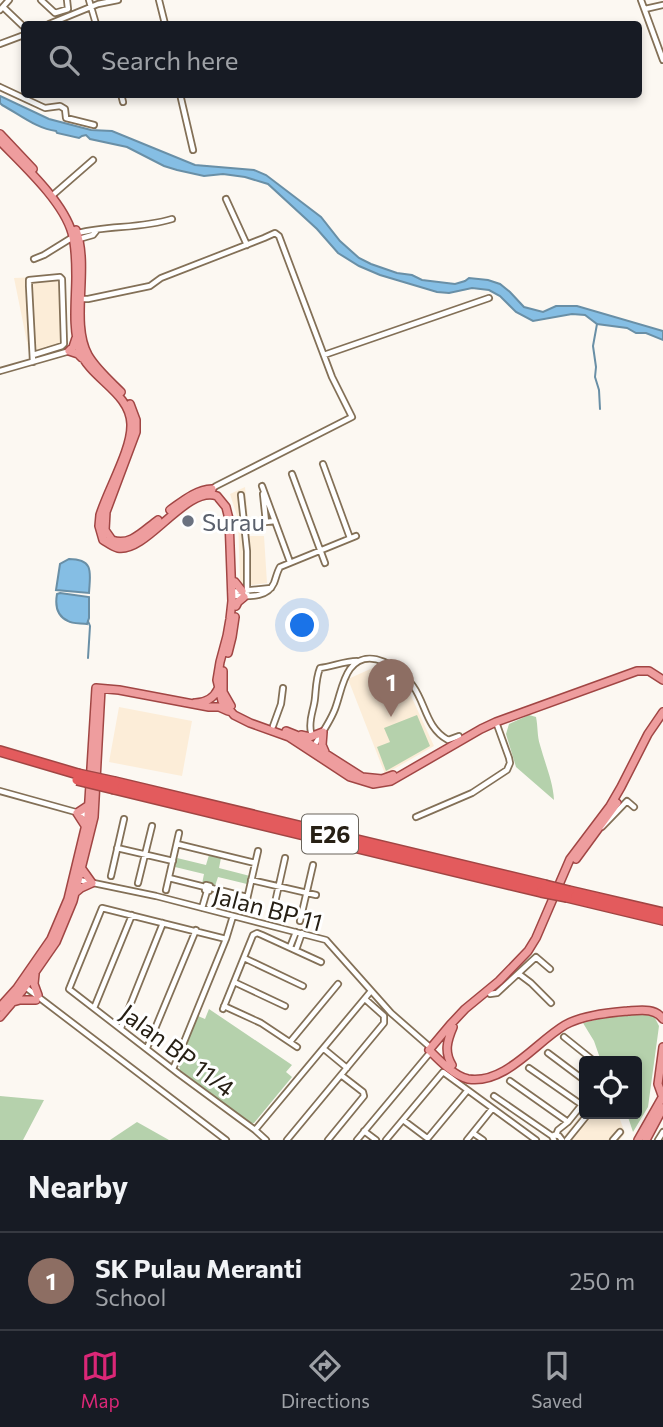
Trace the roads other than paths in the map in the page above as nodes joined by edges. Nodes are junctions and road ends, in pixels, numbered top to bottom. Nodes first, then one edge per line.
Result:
1 (9, 0) edge
2 (41, 0) edge
3 (67, 0) edge
4 (89, 0) edge
5 (118, 0) edge
6 (159, 0) edge
7 (641, 0) edge
8 (96, 4) edge
9 (663, 5) edge
10 (2, 8) edge
11 (645, 9) junction
12 (56, 21) edge
13 (163, 21) edge
14 (21, 24) edge
15 (21, 36) edge
16 (0, 44) edge
17 (663, 60) edge
18 (0, 87) edge
19 (21, 97) edge
20 (24, 98) edge
21 (122, 98) edge
22 (181, 98) edge
23 (123, 102) dead end
24 (94, 125) dead end
25 (0, 134) edge
26 (0, 141) edge
27 (193, 150) dead end
28 (93, 160) dead end
29 (54, 194) junction
30 (226, 199) dead end
31 (172, 219) dead end
32 (77, 236) junction
33 (247, 244) junction
34 (34, 259) dead end
35 (489, 298) dead end
36 (82, 299) junction
37 (76, 334) junction
38 (81, 348) junction
39 (69, 351) junction
40 (33, 355) junction
41 (324, 355) junction
42 (84, 361) junction
43 (33, 362) junction
44 (0, 371) edge
45 (323, 464) dead end
46 (292, 474) dead end
47 (212, 489) junction
48 (241, 495) dead end
49 (275, 521) junction
50 (320, 550) junction
51 (290, 562) junction
52 (325, 563) dead end
53 (239, 594) junction
54 (359, 661) junction
55 (663, 673) edge
56 (663, 680) edge
57 (283, 688) dead end
58 (99, 689) junction
59 (218, 689) junction
60 (119, 690) junction
61 (194, 704) junction
62 (100, 709) junction
63 (229, 711) junction
64 (663, 712) edge
65 (663, 720) edge
66 (496, 722) junction
67 (274, 726) junction
68 (324, 730) junction
69 (311, 732) junction
70 (298, 735) junction
71 (459, 736) junction
72 (312, 748) junction
73 (0, 754) edge
74 (327, 755) junction
75 (0, 791) edge
76 (90, 805) junction
77 (634, 807) dead end
78 (78, 813) junction
79 (91, 816) junction
80 (416, 817) dead end
81 (124, 819) dead end
82 (152, 826) dead end
83 (86, 827) junction
84 (598, 829) junction
85 (179, 833) dead end
86 (177, 844) junction
87 (117, 848) junction
88 (258, 851) dead end
89 (145, 855) junction
90 (285, 858) dead end
91 (173, 861) junction
92 (255, 863) junction
93 (313, 865) dead end
94 (81, 868) junction
95 (111, 876) dead end
96 (169, 878) junction
97 (76, 880) junction
98 (251, 880) junction
99 (92, 883) junction
100 (138, 883) dead end
101 (279, 886) junction
102 (207, 889) junction
103 (166, 890) dead end
104 (306, 893) junction
105 (75, 894) junction
106 (568, 894) junction
107 (316, 895) dead end
108 (247, 897) junction
109 (202, 908) junction
110 (245, 908) dead end
111 (663, 913) edge
112 (132, 915) junction
113 (233, 916) junction
114 (272, 916) dead end
115 (663, 920) edge
116 (300, 921) dead end
117 (163, 923) junction
118 (195, 930) junction
119 (296, 932) junction
120 (302, 933) junction
121 (226, 939) junction
122 (290, 947) junction
123 (296, 950) junction
124 (244, 958) junction
125 (321, 962) dead end
126 (550, 969) dead end
127 (35, 974) junction
128 (519, 974) junction
129 (234, 982) junction
130 (338, 984) dead end
131 (303, 986) dead end
132 (21, 987) junction
133 (372, 991) junction
134 (490, 994) junction
135 (37, 998) junction
136 (365, 999) junction
137 (13, 1003) junction
138 (551, 1003) dead end
139 (285, 1006) dead end
140 (0, 1007) edge
141 (94, 1008) junction
142 (663, 1012) edge
143 (0, 1017) edge
144 (663, 1019) edge
145 (453, 1027) junction
146 (121, 1028) junction
147 (564, 1037) dead end
148 (290, 1042) junction
149 (297, 1047) dead end
150 (663, 1047) edge
151 (147, 1048) junction
152 (324, 1049) junction
153 (431, 1052) junction
154 (548, 1054) dead end
155 (589, 1056) edge
156 (452, 1065) junction
157 (347, 1068) junction
158 (529, 1068) dead end
159 (173, 1069) junction
160 (341, 1075) junction
161 (579, 1076) edge
162 (510, 1082) dead end
163 (658, 1084) junction
164 (467, 1091) junction
165 (494, 1096) dead end
166 (663, 1097) edge
167 (579, 1101) edge
168 (663, 1108) edge
169 (492, 1109) junction
170 (579, 1109) edge
171 (650, 1117) junction
172 (584, 1119) edge
173 (403, 1120) junction
174 (568, 1122) junction
175 (255, 1130) junction
176 (364, 1131) junction
177 (620, 1132) dead end
178 (663, 1132) edge
179 (473, 1133) junction
180 (554, 1137) edge
181 (429, 1139) edge
182 (226, 1140) edge
183 (266, 1140) edge
184 (287, 1140) edge
185 (328, 1140) edge
186 (357, 1140) edge
187 (376, 1140) edge
188 (386, 1140) edge
189 (467, 1140) edge
190 (483, 1140) edge
191 (536, 1140) edge
192 (565, 1140) edge
193 (613, 1140) edge
194 (638, 1140) edge
195 (646, 1140) edge
196 (658, 1140) edge

1 - 10 street
2 - 3 street
4 - 8 street
5 - 8 street
6 - 13 street
7 - 11 street
8 - 12 street
9 - 11 street
10 - 14 street
11 - 17 street
15 - 16 street
18 - 19 street
20 - 24 street
21 - 23 street
22 - 27 street
25 - 29 main road
26 - 32 main road
28 - 29 street
29 - 32 main road
30 - 33 street
31 - 32 street
32 - 34 street
32 - 36 main road
32 - 37 main road
33 - 36 street
33 - 41 street
35 - 41 street
36 - 38 main road
37 - 38 main road
37 - 39 main road
38 - 39 street
38 - 42 main road
38 - 47 main road
39 - 42 main road
39 - 43 street
40 - 40 street
40 - 43 street
41 - 47 street
42 - 53 main road
43 - 44 street
45 - 50 street
46 - 50 street
47 - 53 main road
48 - 53 street
49 - 49 street
49 - 51 street
50 - 51 street
50 - 52 street
51 - 53 street
53 - 59 main road
53 - 67 main road
54 - 68 street
54 - 69 street
54 - 71 street
55 - 71 main road
56 - 66 main road
57 - 67 street
58 - 60 main road
58 - 62 main road
58 - 76 main road
59 - 61 main road
59 - 63 main road
60 - 61 main road
60 - 62 main road
61 - 63 main road
62 - 79 main road
63 - 72 main road
64 - 153 main road
65 - 84 main road
66 - 72 main road
66 - 80 street
67 - 70 main road
68 - 69 street
68 - 70 main road
68 - 72 street
68 - 74 main road
69 - 70 street
70 - 72 main road
71 - 74 main road
72 - 74 main road
73 - 106 highway, E26, bridge
75 - 78 street
76 - 78 main road
76 - 79 main road
77 - 84 street
78 - 79 street
78 - 83 main road
79 - 83 main road
79 - 94 main road
81 - 87 street
82 - 89 street
83 - 97 main road
84 - 134 main road
85 - 86 street
86 - 91 street
86 - 92 street
87 - 89 street
87 - 95 street
88 - 92 street
89 - 91 street
89 - 100 street
90 - 101 street
91 - 96 street
92 - 98 street
93 - 104 street
94 - 97 main road
94 - 99 main road
96 - 102 street
96 - 103 street
97 - 99 street, Jalan BP 11
97 - 105 main road
97 - 132 main road
98 - 101 street
98 - 108 street
99 - 105 main road
99 - 109 street, Jalan BP 11
101 - 104 street
101 - 114 street
102 - 108 street
102 - 109 street
104 - 107 street
104 - 116 street
105 - 127 main road
106 - 111 highway, E26
106 - 115 highway, E26
108 - 110 street
109 - 113 street, Jalan BP 11
112 - 117 street
112 - 141 street
112 - 141 street, Jalan BP 11/4
113 - 119 street, Jalan BP 11
113 - 121 street
117 - 118 street
117 - 146 street
118 - 121 street
118 - 151 street
119 - 120 street, Jalan BP 11
119 - 122 street
120 - 123 street
120 - 133 street, Jalan BP 11
121 - 159 street
122 - 123 street
122 - 124 street
123 - 125 street
124 - 129 street
124 - 131 street
126 - 128 street
127 - 132 main road
127 - 135 main road
128 - 134 street
128 - 138 street
129 - 139 street
129 - 148 street
130 - 148 street
132 - 135 street
132 - 137 main road
132 - 140 main road
133 - 136 street
133 - 153 street, Jalan BP 11
134 - 145 main road
135 - 137 main road
135 - 182 street
136 - 152 street
136 - 157 street
137 - 143 main road
141 - 146 street, Jalan BP 11/4
142 - 156 main road
144 - 153 main road
145 - 153 main road
145 - 156 main road
146 - 151 street, Jalan BP 11/4
147 - 155 street
148 - 149 street
150 - 163 main road
151 - 159 street, Jalan BP 11/4
152 - 157 street
152 - 175 street
153 - 156 main road
153 - 176 street
154 - 161 street
157 - 160 street
158 - 167 street
159 - 175 street, Jalan BP 11/4
160 - 184 street
160 - 185 street
162 - 174 street
163 - 166 main road
163 - 171 main road
164 - 169 street
164 - 173 street
164 - 181 street
165 - 180 street
166 - 171 main road
168 - 195 main road
169 - 179 street
169 - 191 street
170 - 174 street
171 - 194 main road
172 - 192 street
173 - 181 street
173 - 188 street
174 - 180 street
175 - 183 street, Jalan BP 11/4
176 - 186 street
176 - 187 street
177 - 193 street
178 - 196 street
179 - 189 street
179 - 190 street
180 - 192 street

